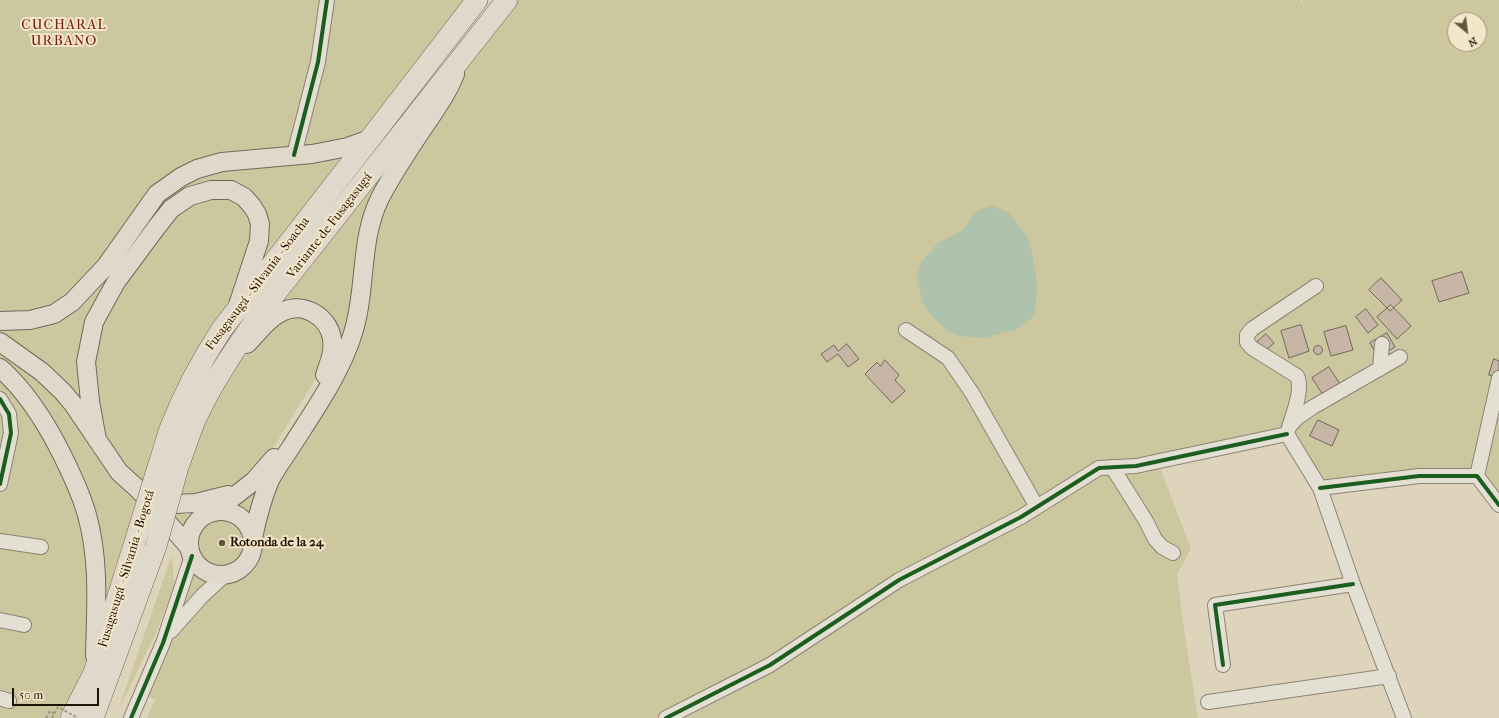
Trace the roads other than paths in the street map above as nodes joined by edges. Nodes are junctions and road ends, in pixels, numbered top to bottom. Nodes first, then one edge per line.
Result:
1 (327, 0) edge
2 (477, 0) edge
3 (507, 0) edge
4 (456, 64) junction
5 (370, 139) junction
6 (294, 155) junction
7 (1316, 286) dead end
8 (236, 311) junction
9 (0, 321) edge
10 (906, 330) dead end
11 (0, 342) edge
12 (1382, 344) dead end
13 (1400, 357) dead end
14 (0, 368) edge
15 (223, 369) junction
16 (1380, 369) junction
17 (1499, 378) edge
18 (0, 399) edge
19 (1287, 434) junction
20 (97, 440) junction
21 (169, 466) junction
22 (1112, 467) junction
23 (1477, 476) junction
24 (0, 484) edge
25 (247, 486) junction
26 (1320, 488) junction
27 (139, 490) junction
28 (175, 504) junction
29 (1499, 505) edge
30 (1037, 507) junction
31 (210, 513) junction
32 (253, 538) junction
33 (0, 540) edge
34 (41, 547) dead end
35 (191, 551) junction
36 (1173, 554) dead end
37 (226, 574) junction
38 (1353, 584) junction
39 (0, 620) edge
40 (24, 625) dead end
41 (163, 643) junction
42 (1223, 665) dead end
43 (94, 673) junction
44 (1389, 676) junction
45 (1208, 702) dead end
46 (674, 716) edge
47 (71, 718) edge
48 (93, 718) edge
49 (131, 718) edge
50 (1404, 718) edge

1 - 6 street
2 - 5 highway
3 - 4 highway, Variante de Fusagasugá
4 - 15 highway, Variante de Fusagasugá
4 - 32 main road
5 - 6 main road
5 - 8 highway, Fusagasugá - Silvania - Soacha
6 - 9 main road
7 - 19 street
8 - 20 main road
8 - 21 highway, Fusagasugá - Silvania - Soacha
10 - 30 street
11 - 20 main road
12 - 16 street
13 - 16 street
14 - 43 main road
15 - 21 highway, Variante de Fusagasugá
15 - 25 main road
16 - 19 street
17 - 23 street
18 - 24 street
19 - 22 street
19 - 26 street
20 - 27 main road
21 - 43 highway, Fusagasugá - Silvania - Bogotá, bridge
21 - 48 highway, Fusagasugá - Silvania - Bogotá, bridge
22 - 30 street
22 - 36 street
23 - 26 street
23 - 29 street
25 - 28 main road
25 - 31 main road
26 - 38 street
27 - 28 main road
27 - 35 main road
28 - 31 main road
30 - 46 street
31 - 32 main road
31 - 35 main road
32 - 37 main road
33 - 34 street
35 - 37 main road
35 - 41 street
37 - 41 street
38 - 42 street
38 - 44 street
39 - 40 street
41 - 49 street
43 - 47 highway
44 - 45 street
44 - 50 street

